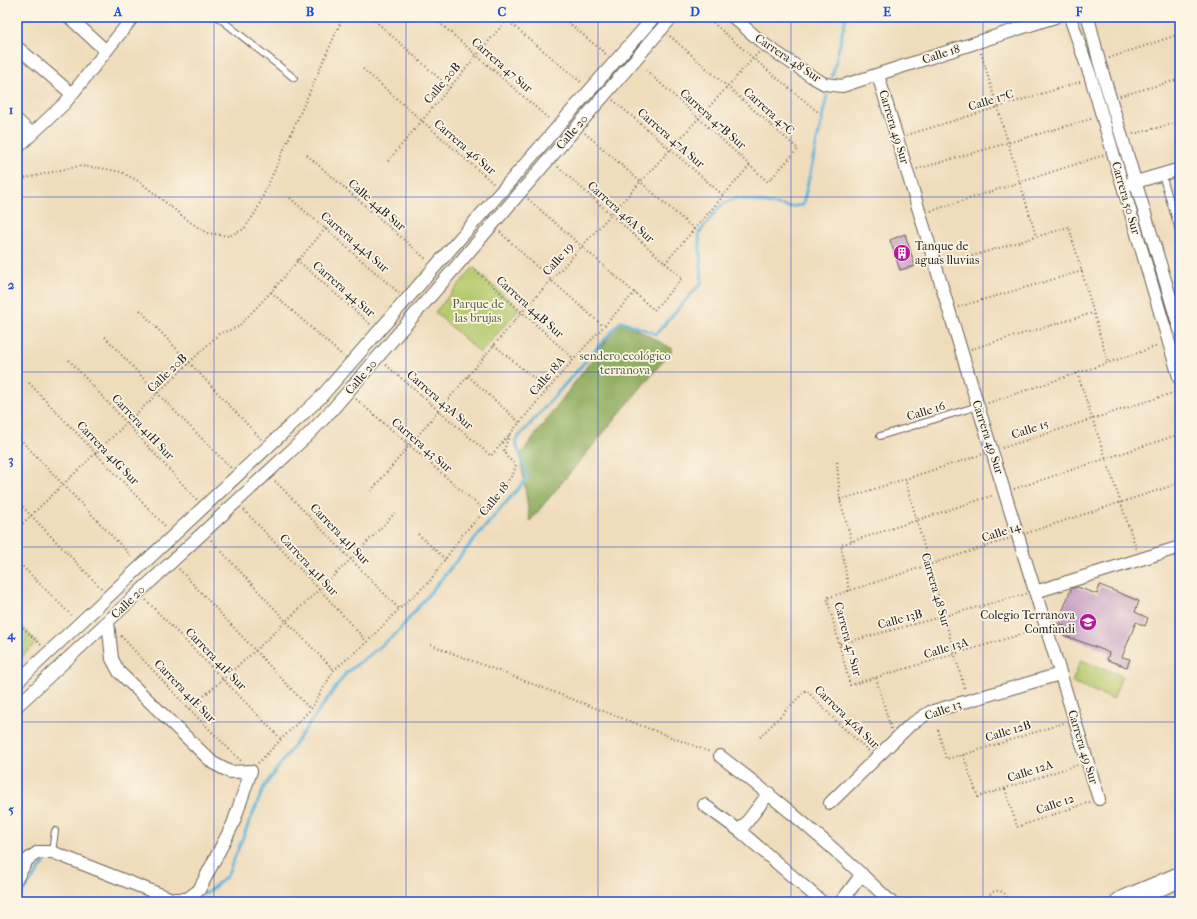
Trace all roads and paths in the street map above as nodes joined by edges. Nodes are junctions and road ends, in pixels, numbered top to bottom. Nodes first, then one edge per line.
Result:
1 (69, 17) edge
2 (133, 17) edge
3 (218, 17) edge
4 (343, 17) edge
5 (433, 17) edge
6 (503, 17) edge
7 (509, 17) edge
8 (562, 17) edge
9 (654, 17) edge
10 (672, 17) edge
11 (733, 17) edge
12 (1055, 17) edge
13 (1070, 17) edge
14 (1088, 17) edge
15 (372, 18) dead end
16 (506, 20) junction
17 (710, 20) dead end
18 (662, 28) junction
19 (1180, 34) edge
20 (977, 42) junction
21 (765, 45) junction
22 (17, 47) edge
23 (106, 51) junction
24 (477, 56) junction
25 (753, 58) junction
26 (1099, 61) junction
27 (615, 62) junction
28 (363, 69) dead end
29 (646, 70) dead end
30 (878, 75) junction
31 (294, 78) dead end
32 (1091, 78) junction
33 (1180, 79) edge
34 (825, 84) joint
35 (728, 86) junction
36 (450, 88) junction
37 (590, 90) junction
38 (606, 93) junction
39 (72, 94) junction
40 (1110, 99) junction
41 (997, 107) junction
42 (818, 112) dead end
43 (1102, 116) junction
44 (699, 118) junction
45 (17, 120) edge
46 (422, 121) junction
47 (1180, 122) edge
48 (577, 126) junction
49 (558, 127) junction
50 (32, 134) junction
51 (1122, 136) junction
52 (897, 138) junction
53 (1008, 142) junction
54 (17, 148) edge
55 (671, 150) junction
56 (1113, 152) junction
57 (307, 155) dead end
58 (548, 159) junction
59 (388, 161) dead end
60 (750, 165) junction
61 (1180, 169) edge
62 (907, 171) junction
63 (1162, 175) junction
64 (17, 180) edge
65 (640, 182) junction
66 (768, 182) joint
67 (1020, 182) junction
68 (1136, 182) junction
69 (1123, 186) junction
70 (502, 191) junction
71 (520, 192) junction
72 (724, 196) junction
73 (290, 198) dead end
74 (611, 214) junction
75 (920, 214) junction
76 (492, 225) junction
77 (326, 228) junction
78 (694, 229) junction
79 (1180, 233) edge
80 (1036, 237) junction
81 (582, 245) junction
82 (297, 260) junction
83 (665, 263) junction
84 (936, 266) junction
85 (436, 267) junction
86 (473, 268) dead end
87 (1082, 271) junction
88 (551, 280) junction
89 (271, 292) junction
90 (635, 292) junction
91 (407, 300) junction
92 (140, 310) dead end
93 (949, 310) junction
94 (522, 312) junction
95 (1094, 313) junction
96 (604, 326) junction
97 (1180, 330) edge
98 (380, 332) junction
99 (105, 336) dead end
100 (1169, 343) junction
101 (494, 345) junction
102 (962, 352) junction
103 (377, 358) junction
104 (574, 359) junction
105 (69, 360) dead end
106 (191, 362) junction
107 (1108, 363) junction
108 (352, 364) junction
109 (1077, 373) junction
110 (468, 376) junction
111 (1180, 380) edge
112 (28, 383) dead end
113 (548, 390) junction
114 (1180, 391) edge
115 (348, 392) junction
116 (158, 394) junction
117 (978, 406) junction
118 (438, 411) junction
119 (1092, 419) junction
120 (520, 422) junction
121 (127, 424) junction
122 (510, 433) junction
123 (17, 436) edge
124 (880, 436) dead end
125 (410, 446) junction
126 (268, 447) junction
127 (992, 451) junction
128 (96, 453) junction
129 (491, 456) joint
130 (837, 462) dead end
131 (267, 473) junction
132 (237, 475) junction
133 (905, 479) junction
134 (1180, 482) edge
135 (63, 484) junction
136 (371, 491) dead end
137 (840, 500) junction
138 (17, 501) edge
139 (236, 502) junction
140 (1120, 502) junction
141 (203, 507) junction
142 (484, 511) junction
143 (395, 513) dead end
144 (31, 516) junction
145 (17, 529) edge
146 (204, 532) junction
147 (418, 534) dead end
148 (173, 535) junction
149 (1018, 536) junction
150 (852, 542) dead end
151 (841, 545) dead end
152 (1180, 547) edge
153 (351, 559) junction
154 (445, 559) junction
155 (1140, 559) junction
156 (17, 561) edge
157 (171, 561) junction
158 (929, 565) junction
159 (141, 566) junction
160 (320, 589) junction
161 (849, 591) junction
162 (138, 592) junction
163 (1035, 592) junction
164 (109, 596) junction
165 (827, 598) joint
166 (400, 609) junction
167 (944, 616) junction
168 (286, 621) junction
169 (17, 622) edge
170 (108, 622) junction
171 (79, 623) junction
172 (1046, 627) junction
173 (367, 642) junction
174 (840, 644) junction
175 (431, 645) dead end
176 (255, 651) junction
177 (49, 652) junction
178 (955, 654) junction
179 (334, 670) junction
180 (1060, 674) junction
181 (223, 678) junction
182 (876, 678) junction
183 (17, 682) edge
184 (850, 685) joint
185 (968, 701) junction
186 (17, 706) edge
187 (189, 709) junction
188 (310, 709) junction
189 (1074, 720) junction
190 (938, 730) dead end
191 (760, 737) dead end
192 (281, 738) junction
193 (894, 739) junction
194 (964, 755) junction
195 (720, 756) joint
196 (876, 757) junction
197 (1087, 762) junction
198 (251, 771) junction
199 (1005, 789) junction
200 (769, 793) junction
201 (1099, 799) joint
202 (830, 803) dead end
203 (704, 805) dead end
204 (55, 831) dead end
205 (740, 831) junction
206 (52, 852) junction
207 (862, 874) junction
208 (1180, 877) edge
209 (17, 878) edge
210 (822, 902) edge
211 (841, 902) edge
212 (891, 902) edge
213 (987, 902) edge
214 (1008, 902) edge
215 (1121, 902) edge

1 - 23 street
2 - 23 street
3 - 31 lane
4 - 64 path
5 - 24 path, Carrera 47 Sur
6 - 16 path
7 - 16 path, Calle 20B
8 - 27 path
9 - 27 street, Calle 20
10 - 18 street, Calle 20
11 - 21 street, Carrera 48 Sur
12 - 20 street, Calle 18
13 - 32 street, Carrera 50 Sur
14 - 26 street, Carrera 50 Sur
15 - 36 path
16 - 24 path, Calle 20B
16 - 37 path
17 - 25 path
18 - 35 path, Carrera 47C
18 - 38 street, Calle 20
19 - 26 path
20 - 30 street, Calle 18
20 - 41 path
21 - 25 path, Calle 19
21 - 34 street, Carrera 48 Sur
22 - 39 street
23 - 39 street
24 - 36 path, Calle 20B
24 - 49 path, Carrera 47 Sur
25 - 35 path, Calle 19
25 - 42 path
26 - 40 street, Carrera 50 Sur
27 - 37 street, Calle 20
28 - 46 path, Carrera 46 Sur
29 - 44 path, Carrera 47B Sur
30 - 34 street, Calle 18
30 - 52 street, Carrera 49 Sur
32 - 41 path, Calle 17C
32 - 43 street, Carrera 50 Sur
33 - 40 path
35 - 44 path, Calle 19
35 - 66 path, Carrera 47C
36 - 46 path, Calle 20B
37 - 49 street, Calle 20
38 - 48 street, Calle 20
38 - 55 path, Carrera 47A Sur
39 - 50 street
40 - 51 street, Carrera 50 Sur
41 - 52 path, Calle 17C
41 - 53 path
43 - 53 path
43 - 56 street, Carrera 50 Sur
44 - 55 path, Calle 19
44 - 60 path, Carrera 47B Sur
45 - 50 street
46 - 59 path, Calle 20B
46 - 70 path, Carrera 46 Sur
47 - 51 path
48 - 58 street, Calle 20
48 - 65 path
49 - 70 street, Calle 20
50 - 54 street
51 - 68 street, Carrera 50 Sur
52 - 62 street, Carrera 49 Sur
53 - 62 path
53 - 67 path
55 - 65 path, Calle 19
55 - 72 path, Carrera 47A Sur
56 - 67 path
56 - 69 street, Carrera 50 Sur
57 - 85 path, Calle 44B Sur
58 - 71 street, Calle 20
58 - 74 path, Carrera 46A Sur
60 - 66 path, Carrera 47B Sur
60 - 72 path
61 - 63 street
62 - 75 street, Carrera 49 Sur
63 - 68 street
63 - 79 lane
65 - 74 path, Calle 19
65 - 78 path
67 - 75 path
67 - 80 path
68 - 69 street
68 - 97 street, Carrera 50 Sur
69 - 100 street, Carrera 50 Sur
70 - 85 street, Calle 20
71 - 76 street, Calle 20
71 - 81 path
72 - 78 path
73 - 77 path, Carrera 44A Sur
74 - 81 path, Calle 19
74 - 83 path, Carrera 46A Sur
75 - 84 street, Carrera 49 Sur
76 - 88 path
76 - 103 street, Calle 20
77 - 82 path, Calle 20B
77 - 91 path, Carrera 44A Sur
78 - 83 path
80 - 84 path
80 - 87 path
81 - 88 path, Calle 19
81 - 90 path
82 - 89 path, Calle 20B
82 - 98 path, Carrera 44 Sur
83 - 90 path, Carrera 46A Sur
84 - 93 street, Carrera 49 Sur
85 - 91 street, Calle 20
86 - 94 path, Carrera 44B Sur
87 - 93 path
87 - 95 path
88 - 94 path, Calle 19
88 - 96 path
89 - 106 path, Calle 20B
89 - 108 path
90 - 96 path, Calle 18A
91 - 98 street, Calle 20
92 - 106 path
93 - 102 street, Carrera 49 Sur
94 - 101 path, Calle 19
94 - 104 path, Carrera 44B Sur
95 - 102 path
95 - 107 path
96 - 104 path, Calle 18A
98 - 108 street, Calle 20
99 - 116 path
100 - 107 path
100 - 111 street, Carrera 50 Sur
101 - 110 path, Calle 19
101 - 113 path
102 - 117 street, Carrera 49 Sur
103 - 115 street, Calle 20
103 - 118 path, Carrera 43A Sur
104 - 113 path, Calle 18A
105 - 121 path, Carrera 41H Sur
106 - 116 path, Calle 20B
106 - 126 path
107 - 109 path
108 - 126 street, Calle 20
109 - 117 path
109 - 119 path
110 - 118 path, Calle 19
110 - 120 path
112 - 128 path, Carrera 41G Sur
113 - 120 path, Calle 18A
114 - 119 path, Calle 15
115 - 125 path, Carrera 43 Sur
115 - 131 street, Calle 20
116 - 121 path, Calle 20B
116 - 132 path
117 - 124 lane, Calle 16
117 - 127 street, Carrera 49 Sur
118 - 125 path, Calle 19
118 - 129 path, Carrera 43A Sur
119 - 127 path, Calle 15
119 - 140 path
120 - 122 path, Calle 18A
121 - 128 path, Calle 20B
121 - 141 path, Carrera 41H Sur
122 - 129 path, Calle 18A
122 - 142 path, Calle 18
123 - 135 path
125 - 136 path, Calle 19
125 - 142 path, Carrera 43 Sur
126 - 132 street, Calle 20
127 - 133 path, Calle 15
127 - 149 street, Carrera 49 Sur
128 - 135 path, Calle 20B
128 - 148 path, Carrera 41G Sur
130 - 137 path
131 - 139 street, Calle 20
131 - 153 path, Carrera 41J Sur
132 - 141 street, Calle 20
133 - 137 path, Calle 15
133 - 158 path, Carrera 48 Sur
134 - 140 path, Calle 14
135 - 144 path, Calle 20B
135 - 159 path
137 - 150 path
138 - 144 path
139 - 146 street, Calle 20
139 - 160 path, Carrera 41I Sur
140 - 149 path, Calle 14
140 - 155 path
141 - 148 street, Calle 20
142 - 154 path, Calle 18
143 - 153 path
144 - 145 path, Calle 20B
144 - 164 path
146 - 157 street, Calle 20
146 - 168 path
147 - 154 path
148 - 159 street, Calle 20
149 - 158 path, Calle 14
149 - 163 street, Carrera 49 Sur
151 - 161 path
152 - 155 street
153 - 160 path
153 - 166 path, Carrera 41J Sur
154 - 166 path, Calle 18
155 - 163 street
156 - 171 path
157 - 162 street, Calle 20
157 - 176 path
158 - 161 path, Calle 14
158 - 167 path, Carrera 48 Sur
159 - 164 street, Calle 20
160 - 168 path
160 - 173 path, Carrera 41I Sur
161 - 165 path, Calle 14
162 - 170 street, Calle 20
162 - 181 path, Carrera 41F Sur
163 - 167 path, Calle 13B
163 - 172 street, Carrera 49 Sur
164 - 171 street, Calle 20
165 - 174 path, Carrera 47 Sur
166 - 173 path, Calle 18
167 - 174 path, Calle 13B
167 - 178 path, Carrera 48 Sur
168 - 176 path
168 - 179 path
169 - 177 path
170 - 186 street, Calle 20
170 - 187 path, Carrera 41E Sur
170 - 198 street
171 - 177 street, Calle 20
172 - 178 path, Calle 13A
172 - 180 street, Carrera 49 Sur
173 - 179 path, Calle 18
174 - 184 path, Carrera 47 Sur
175 - 195 path
176 - 181 path
176 - 188 path
177 - 183 street, Calle 20
178 - 182 path, Calle 13A
178 - 185 path, Carrera 48 Sur
179 - 188 path, Calle 18
180 - 185 street, Calle 13
180 - 189 street, Carrera 49 Sur
181 - 187 path
181 - 192 path, Carrera 41F Sur
182 - 184 path, Calle 13A
182 - 193 path
185 - 193 street, Calle 13
187 - 198 path, Carrera 41E Sur
188 - 192 path, Calle 18
189 - 194 path, Calle 12B
189 - 197 street, Carrera 49 Sur
190 - 194 path, Calle 12B
191 - 196 path, Carrera 46A Sur
192 - 198 path, Calle 18
193 - 196 street, Calle 13
194 - 199 path, Calle 12A
195 - 200 street
196 - 202 street, Calle 13
197 - 199 path, Calle 12A
197 - 201 street, Carrera 49 Sur
198 - 206 street
199 - 201 path, Calle 12
200 - 205 street
200 - 207 street
203 - 205 street
204 - 206 lane
205 - 210 street
206 - 209 street
207 - 211 street
207 - 212 street
208 - 215 highway
213 - 214 path

